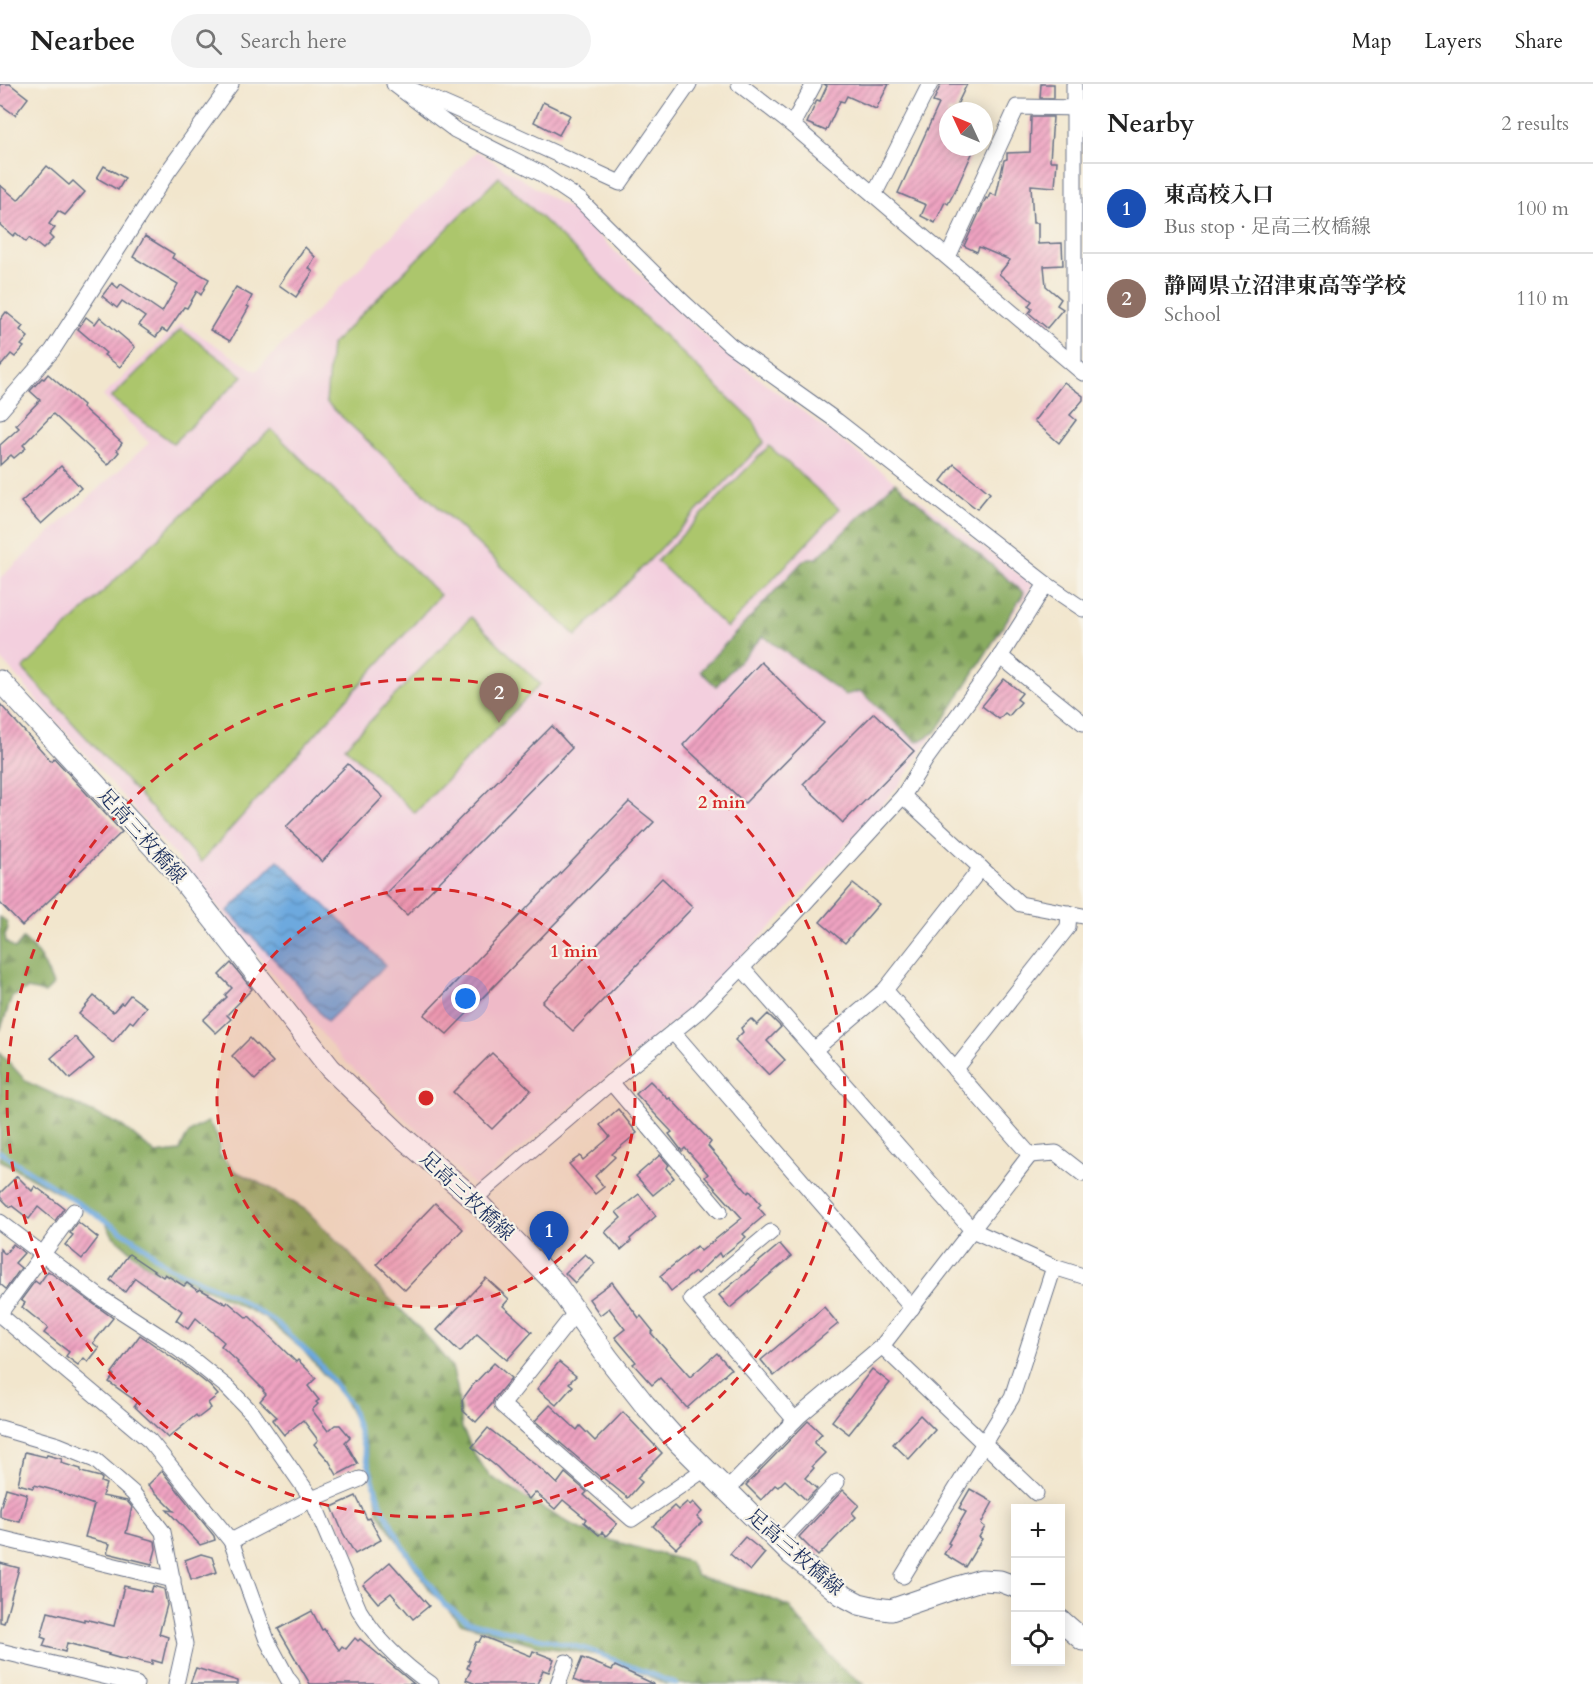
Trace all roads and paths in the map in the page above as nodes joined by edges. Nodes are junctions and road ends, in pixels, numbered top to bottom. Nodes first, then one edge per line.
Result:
1 (231, 84) edge
2 (394, 84) edge
3 (398, 84) edge
4 (689, 84) edge
5 (739, 84) edge
6 (814, 84) edge
7 (930, 84) edge
8 (1074, 84) edge
9 (1078, 108) edge
10 (792, 125) junction
11 (874, 195) junction
12 (948, 257) junction
13 (1078, 368) edge
14 (0, 411) edge
15 (1046, 584) junction
16 (1083, 609) edge
17 (1000, 656) junction
18 (3, 691) edge
19 (1083, 723) edge
20 (903, 796) junction
21 (981, 868) junction
22 (1076, 915) edge
23 (742, 968) junction
24 (885, 990) junction
25 (673, 1032) junction
26 (814, 1050) junction
27 (955, 1070) junction
28 (611, 1082) junction
29 (1029, 1155) junction
30 (1083, 1174) edge
31 (474, 1199) junction
32 (74, 1211) dead end
33 (720, 1211) dead end
34 (0, 1222) edge
35 (972, 1230) junction
36 (771, 1232) dead end
37 (42, 1254) junction
38 (1054, 1267) junction
39 (1083, 1276) edge
40 (912, 1308) junction
41 (576, 1312) junction
42 (0, 1314) edge
43 (882, 1346) junction
44 (795, 1420) junction
45 (0, 1428) edge
46 (984, 1442) junction
47 (705, 1469) junction
48 (360, 1479) dead end
49 (837, 1482) dead end
50 (727, 1490) junction
51 (1036, 1493) dead end
52 (312, 1499) junction
53 (0, 1538) edge
54 (231, 1541) junction
55 (779, 1543) junction
56 (903, 1576) dead end
57 (173, 1580) junction
58 (1011, 1585) edge
59 (1065, 1624) edge
60 (1083, 1640) edge
61 (0, 1651) edge
62 (566, 1662) dead end
63 (136, 1684) edge
64 (176, 1684) edge
65 (292, 1684) edge
66 (431, 1684) edge
67 (558, 1684) edge

1 - 14 street
2 - 15 street
3 - 4 street
5 - 10 street
6 - 10 street
7 - 11 street
8 - 9 street
9 - 12 street
9 - 13 street
10 - 11 street
11 - 12 street
12 - 13 street
15 - 16 street
15 - 17 street
17 - 19 street
17 - 20 street
18 - 31 main road, 足高三枚橋線
20 - 21 street
20 - 23 street
21 - 22 street
21 - 24 street
22 - 27 street
23 - 25 street
23 - 26 street
24 - 26 street
24 - 27 street
25 - 28 street
25 - 40 street
26 - 35 street
27 - 29 street
28 - 31 street
28 - 33 street
29 - 30 street
29 - 35 street
31 - 41 main road, 足高三枚橋線
32 - 37 street
34 - 37 street
35 - 38 street
35 - 40 street
36 - 44 street
37 - 42 street
37 - 52 street
38 - 39 street
38 - 46 street
40 - 43 street
41 - 47 main road, 足高三枚橋線
41 - 47 street
42 - 54 street
43 - 44 street
43 - 46 street
44 - 50 street
45 - 57 street
46 - 51 street
46 - 56 street
47 - 50 main road, 足高三枚橋線
48 - 52 street
49 - 55 street
50 - 55 main road, 足高三枚橋線
52 - 54 street
52 - 66 street
53 - 57 street
54 - 65 street
55 - 58 main road, 足高三枚橋線
57 - 64 street
59 - 60 main road
61 - 63 street
62 - 67 street

